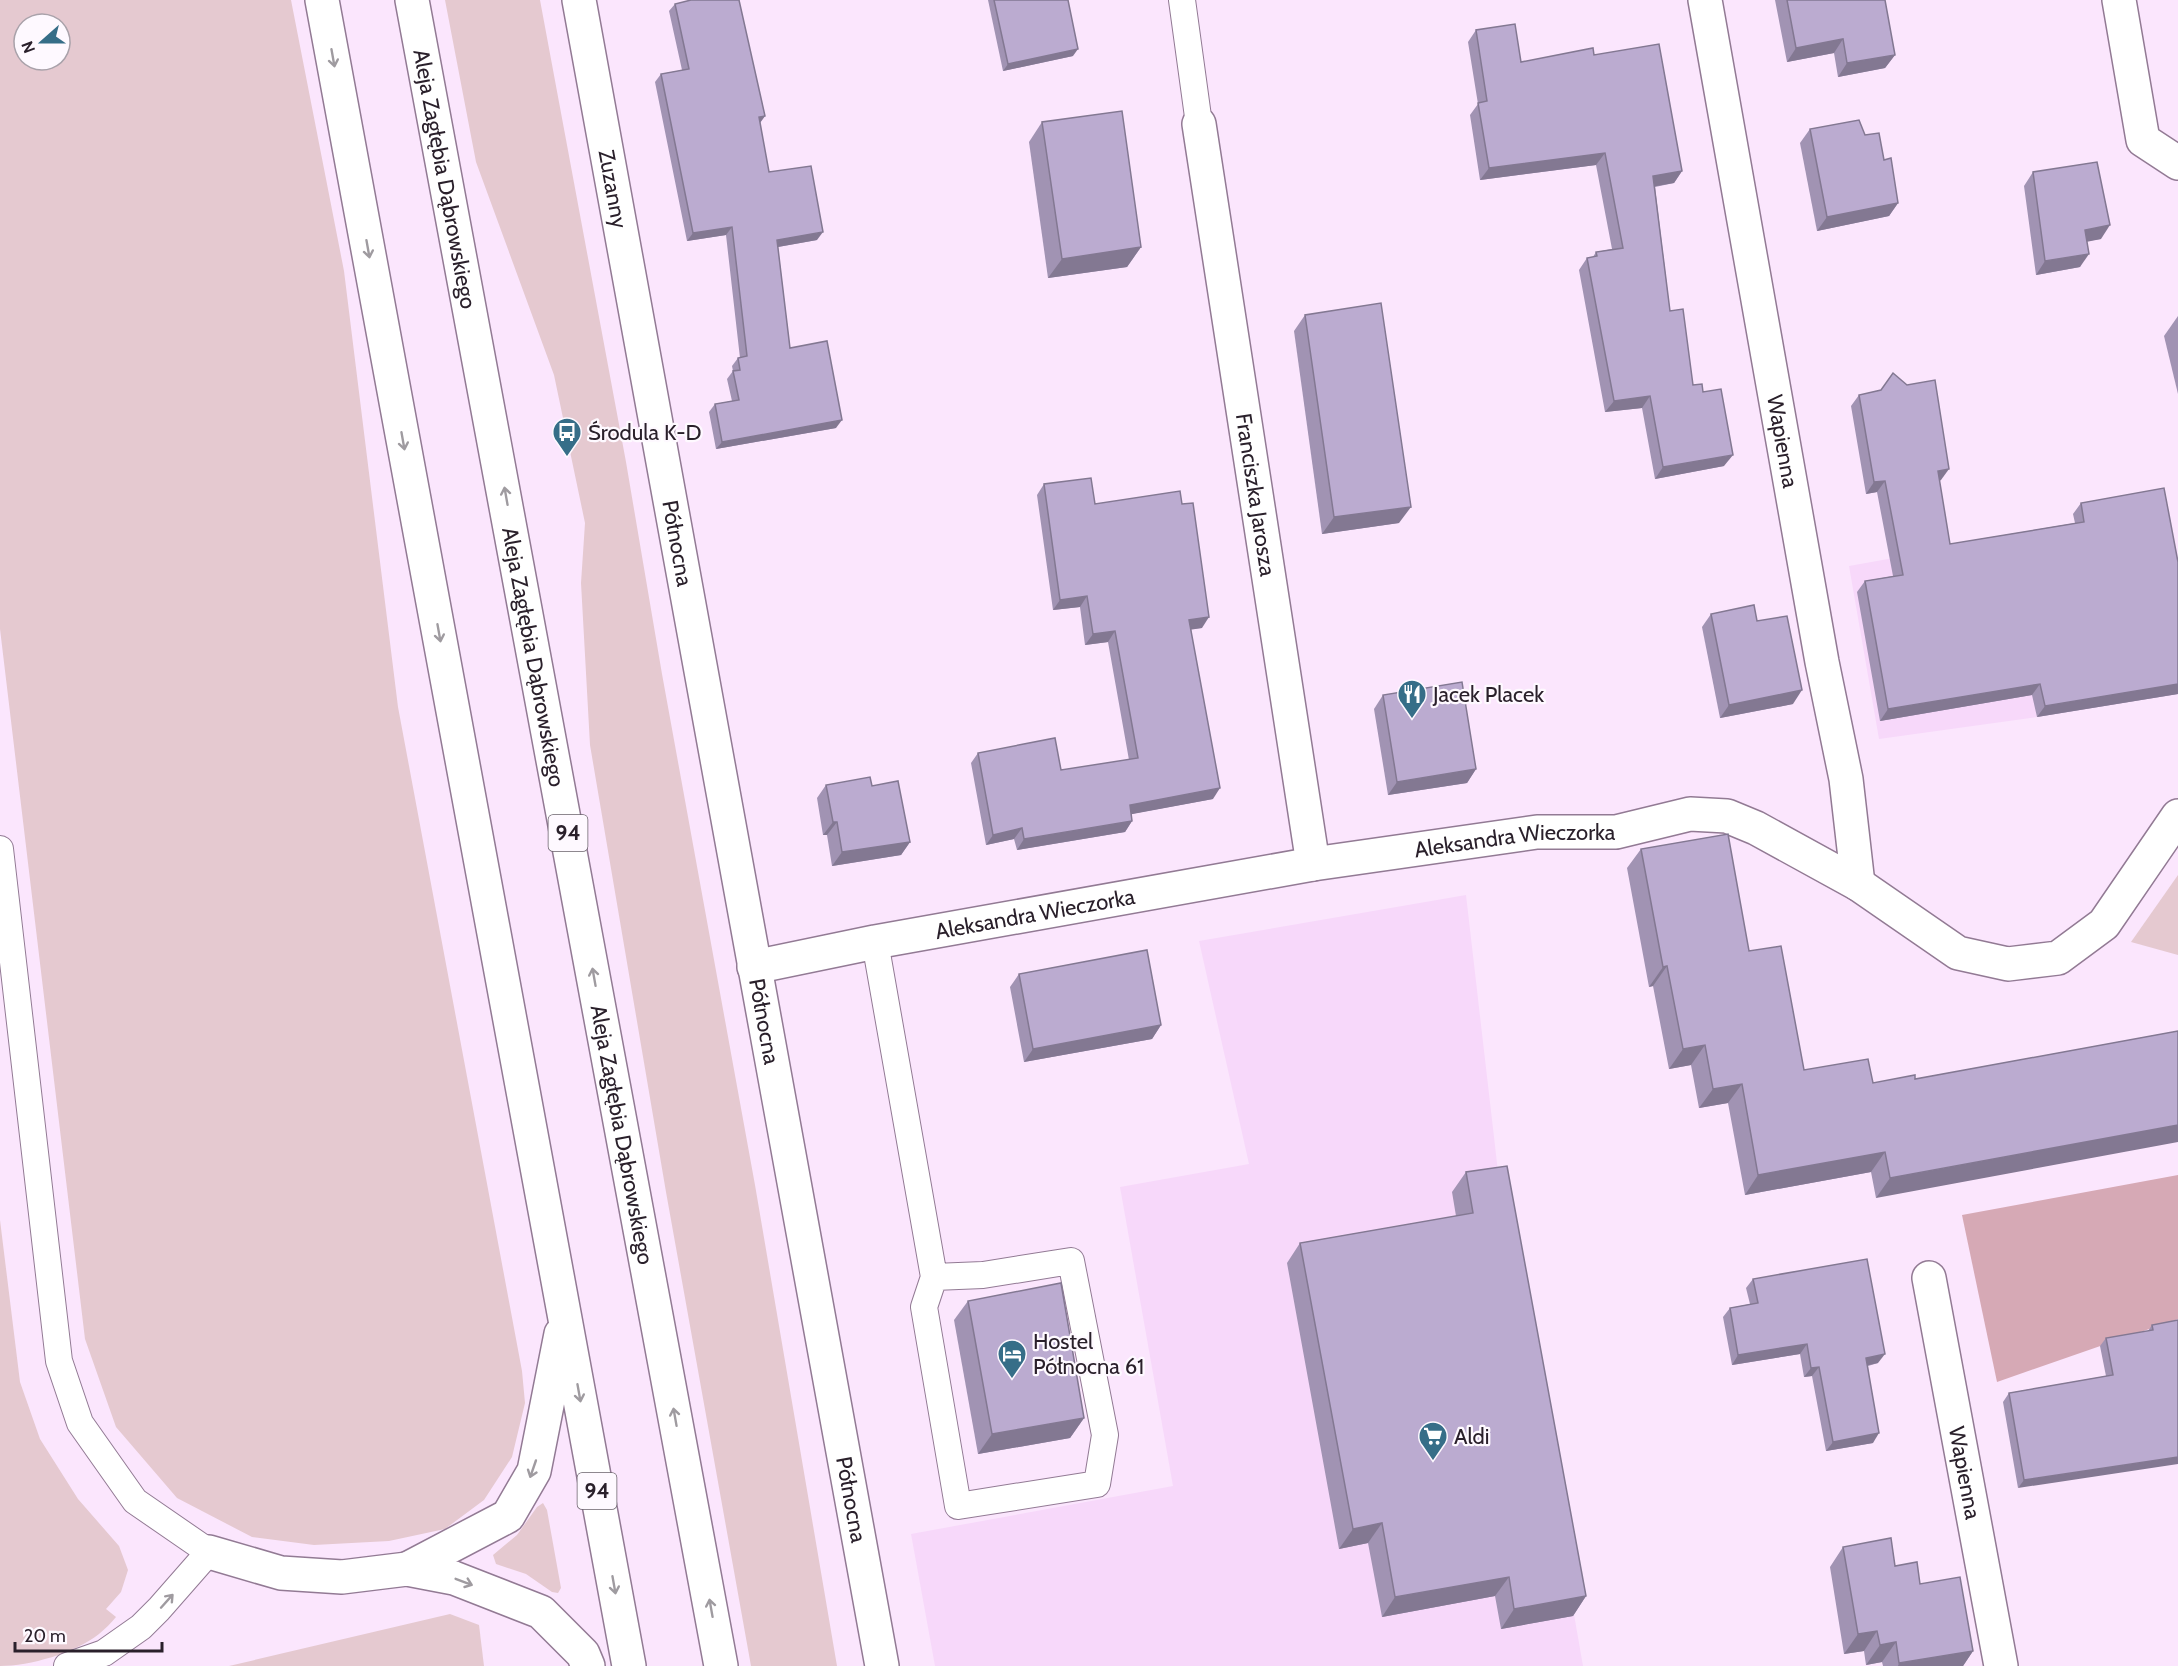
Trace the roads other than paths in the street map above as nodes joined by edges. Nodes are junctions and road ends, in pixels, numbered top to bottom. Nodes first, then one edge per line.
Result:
1 (322, 0) edge
2 (412, 0) edge
3 (579, 0) edge
4 (1182, 0) edge
5 (1705, 0) edge
6 (2119, 0) edge
7 (1199, 124) joint
8 (2178, 163) edge
9 (646, 377) joint
10 (2178, 816) edge
11 (0, 849) edge
12 (1313, 864) junction
13 (1857, 884) junction
14 (875, 942) junction
15 (754, 968) junction
16 (934, 1277) junction
17 (1929, 1278) dead end
18 (564, 1315) junction
19 (209, 1552) junction
20 (407, 1569) junction
21 (67, 1666) edge
22 (588, 1666) edge
23 (629, 1666) edge
24 (721, 1666) edge
25 (882, 1666) edge
26 (2001, 1666) edge

1 -> 18 street, 94
24 -> 2 street, Aleja Zagłębia Dąbrowskiego / 94
3 - 9 street, Zuzanny
4 - 7 lane
5 - 13 street, Wapienna
6 - 8 street
7 - 12 street, Franciszka Jarosza
9 - 15 street, Północna
10 - 13 street, Aleksandra Wieczorka
11 - 19 lane
12 - 13 street, Aleksandra Wieczorka
12 - 14 street, Aleksandra Wieczorka
14 - 15 street, Aleksandra Wieczorka
14 - 16 lane
15 - 25 street, Północna
16 - 16 lane
17 - 26 street, Wapienna
18 -> 20 street
18 -> 23 street, 94
19 - 20 street
21 -> 19 lane
20 -> 22 street

